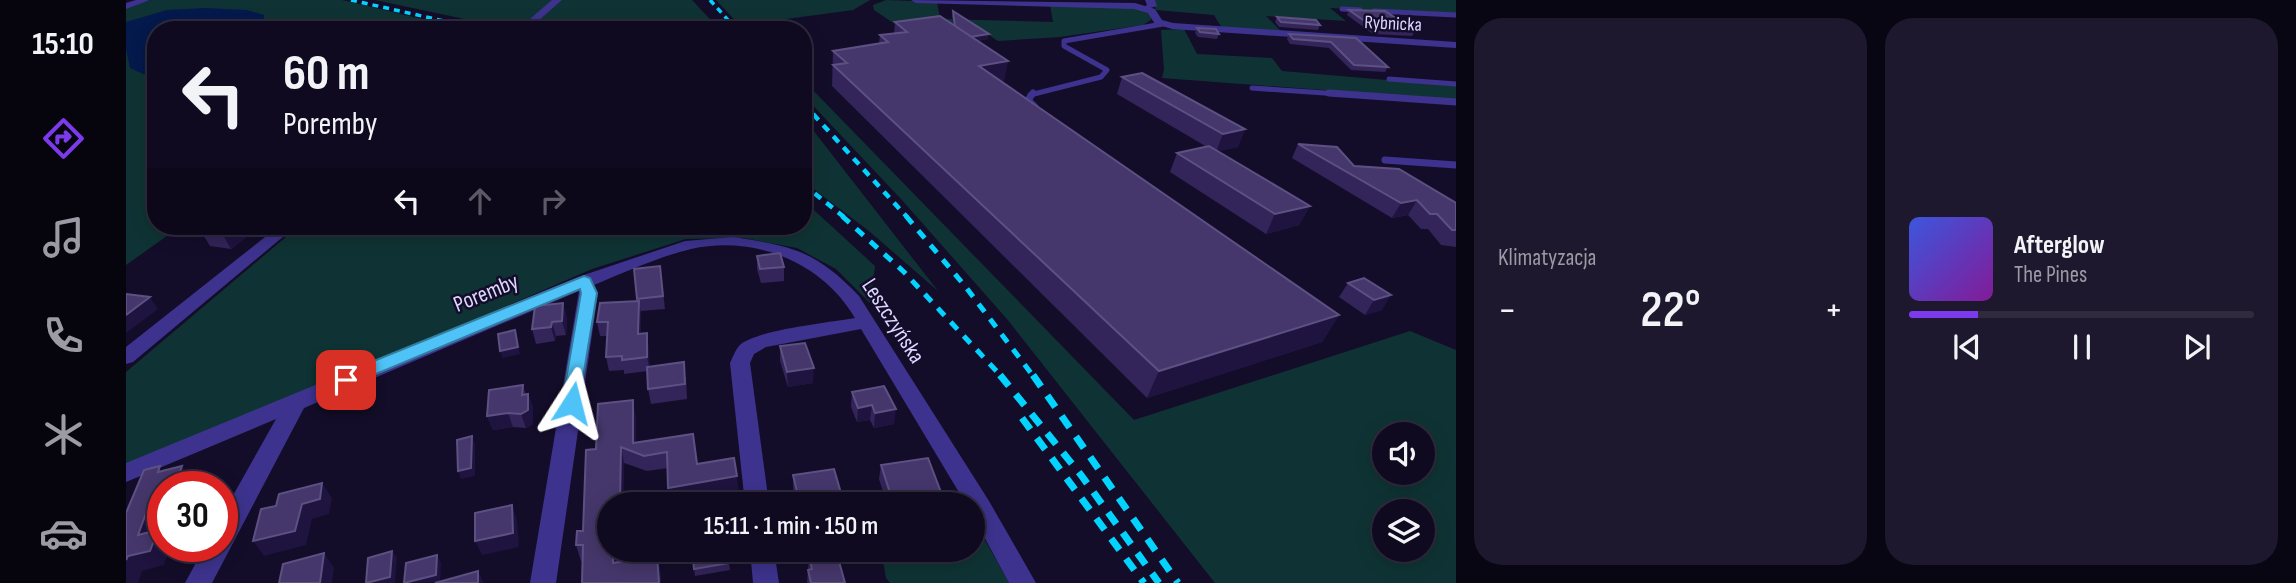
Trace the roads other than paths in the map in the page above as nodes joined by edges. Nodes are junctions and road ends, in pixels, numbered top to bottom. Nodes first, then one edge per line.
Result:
1 (145, 0) edge
2 (557, 0) edge
3 (916, 0) edge
4 (1042, 2) edge
5 (1148, 4) edge
6 (126, 6) edge
7 (1342, 9) dead end
8 (1456, 15) edge
9 (533, 21) edge
10 (1163, 24) junction
11 (1456, 45) edge
12 (1389, 79) dead end
13 (1456, 84) edge
14 (1252, 88) dead end
15 (1456, 102) edge
16 (1046, 114) edge
17 (1385, 160) dead end
18 (1456, 165) edge
19 (277, 235) edge
20 (584, 281) junction
21 (865, 322) junction
22 (126, 356) edge
23 (298, 399) junction
24 (252, 419) junction
25 (282, 431) junction
26 (126, 473) edge
27 (756, 492) edge
28 (238, 510) edge
29 (209, 562) edge
30 (763, 562) edge
31 (198, 583) edge
32 (543, 583) edge
33 (766, 583) edge
34 (1023, 583) edge

1 - 6 street
2 - 9 street
3 - 4 street
4 - 5 street
5 - 10 street
7 - 8 lane
10 - 11 street, Rybnicka
10 - 16 lane
12 - 13 lane
14 - 15 lane
17 - 18 lane
19 - 22 street
20 - 21 street, Leszczyńska
20 - 23 street, Poremby
20 - 32 street
21 - 27 street
21 - 34 street, Leszczyńska
23 - 24 street, Poremby
23 - 25 street
24 - 25 street
24 - 26 street, Poremby
25 - 28 street
29 - 31 street
30 - 33 street

